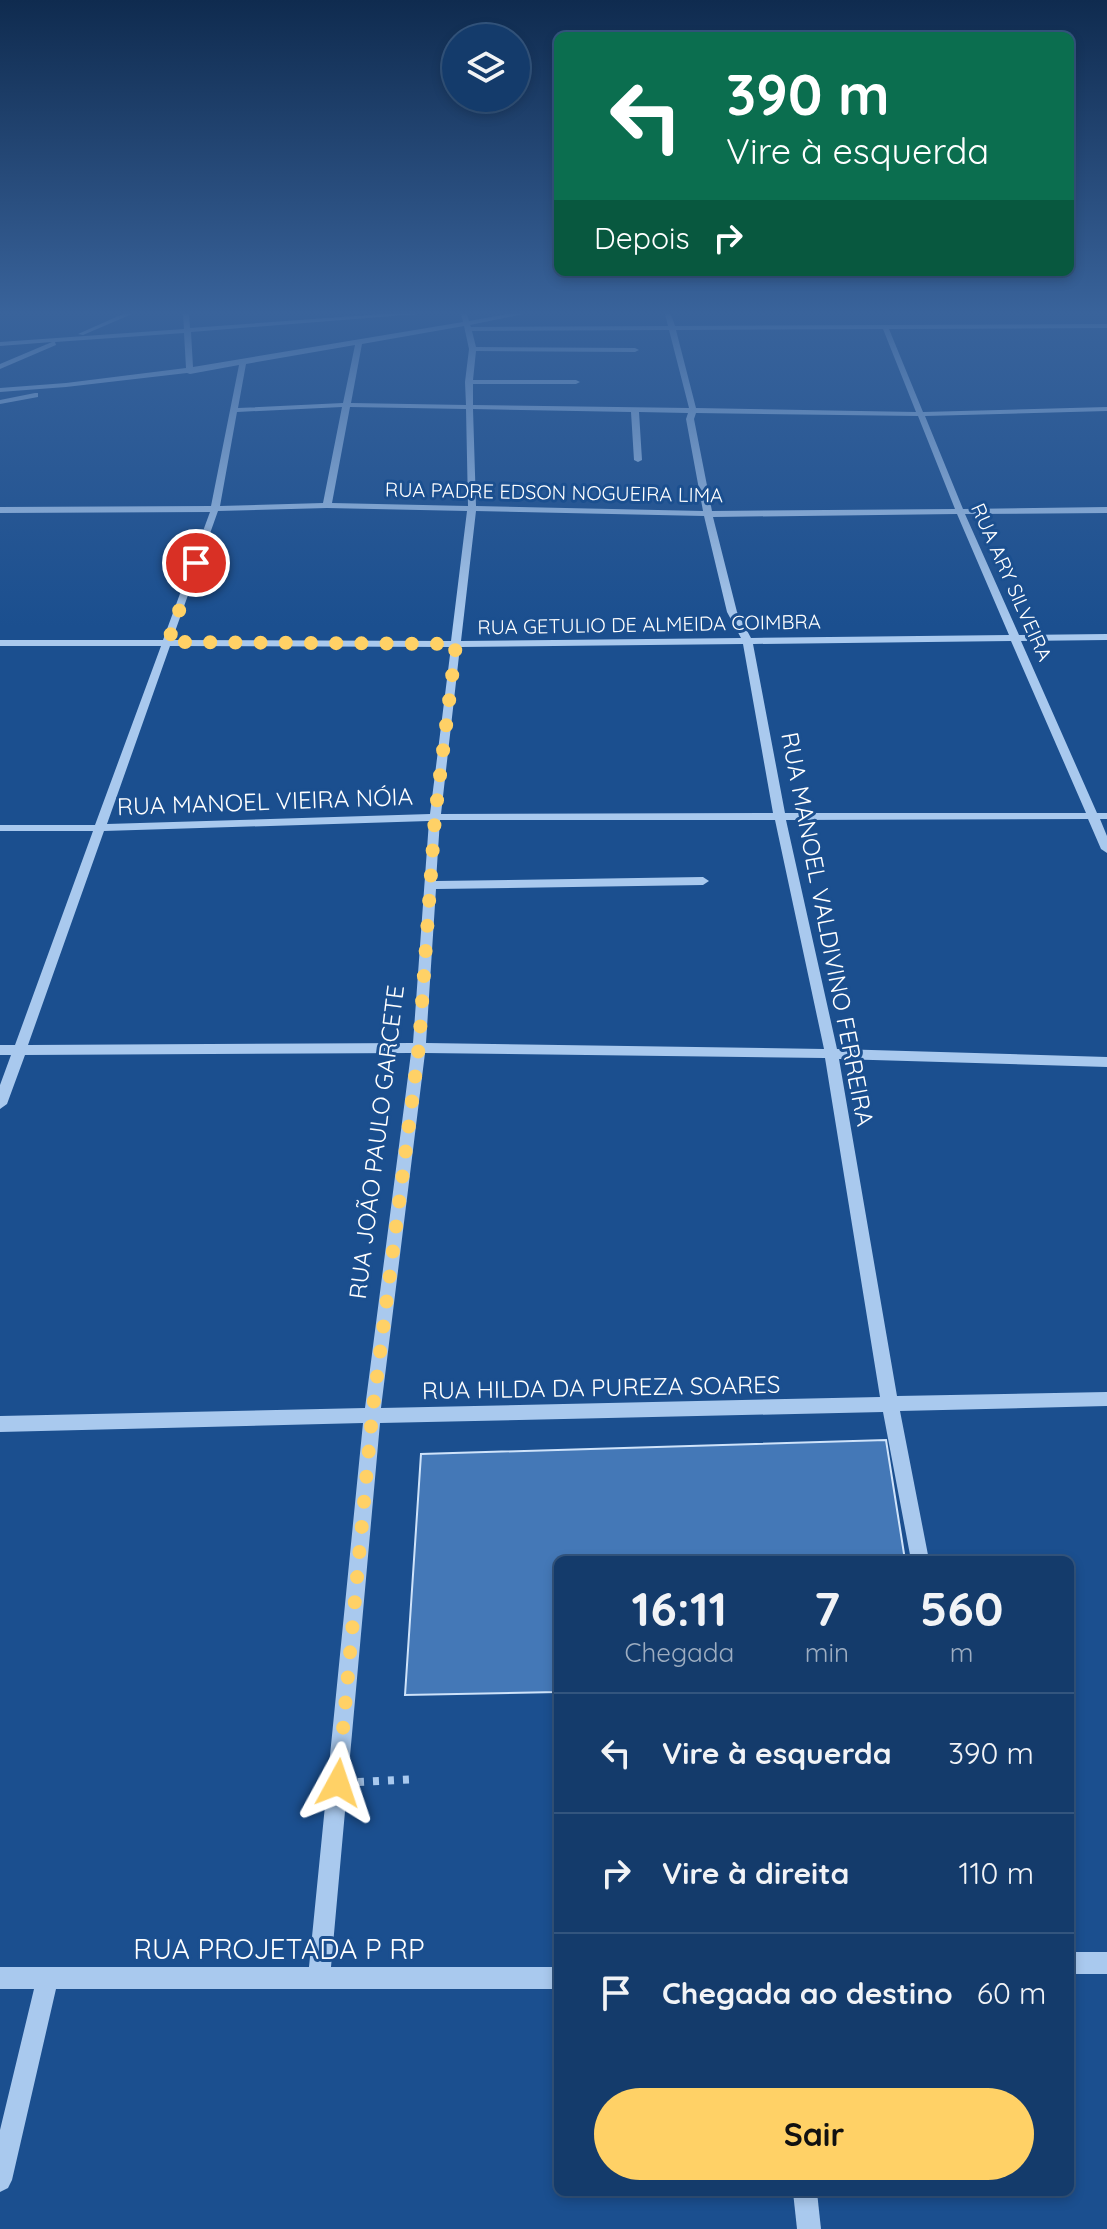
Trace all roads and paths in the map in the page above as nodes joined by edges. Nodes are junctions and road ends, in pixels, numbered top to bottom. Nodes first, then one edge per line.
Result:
1 (232, 418) edge
2 (344, 418) edge
3 (470, 418) edge
4 (635, 418) edge
5 (690, 418) edge
6 (923, 418) edge
7 (638, 460) dead end
8 (327, 505) junction
9 (472, 508) junction
10 (215, 509) junction
11 (0, 510) edge
12 (1107, 510) edge
13 (708, 514) junction
14 (961, 514) junction
15 (1107, 637) edge
16 (747, 640) junction
17 (1019, 640) junction
18 (168, 642) junction
19 (0, 643) edge
20 (456, 644) junction
21 (1093, 816) junction
22 (1107, 816) edge
23 (435, 817) junction
24 (780, 819) junction
25 (0, 828) edge
26 (101, 828) junction
27 (1107, 849) edge
28 (703, 881) dead end
29 (430, 885) junction
30 (419, 1046) junction
31 (0, 1050) edge
32 (17, 1050) junction
33 (831, 1052) junction
34 (1107, 1062) edge
35 (0, 1104) edge
36 (1107, 1399) edge
37 (890, 1405) junction
38 (372, 1416) junction
39 (0, 1424) edge
40 (919, 1556) edge
41 (417, 1779) dead end
42 (338, 1783) junction
43 (1074, 1963) edge
44 (1107, 1963) edge
45 (319, 1977) junction
46 (0, 1978) edge
47 (554, 1978) edge
48 (47, 1980) junction
49 (0, 2180) edge
50 (805, 2196) edge
51 (809, 2229) edge

1 - 10 street
2 - 8 street
3 - 9 street, RUA JOÃO PAULO GARCETE
4 - 7 street
5 - 13 street, RUA MANOEL VALDIVINO FERREIRA
6 - 14 street, RUA ARY SILVEIRA
8 - 9 street, RUA PADRE EDSON NOGUEIRA LIMA
8 - 10 street, RUA PADRE EDSON NOGUEIRA LIMA
9 - 13 street, RUA PADRE EDSON NOGUEIRA LIMA
9 - 20 street, RUA JOÃO PAULO GARCETE
10 - 11 street, RUA PADRE EDSON NOGUEIRA LIMA
10 - 18 street
12 - 14 street, RUA PADRE EDSON NOGUEIRA LIMA
13 - 14 street, RUA PADRE EDSON NOGUEIRA LIMA
13 - 16 street, RUA MANOEL VALDIVINO FERREIRA
14 - 17 street, RUA ARY SILVEIRA
15 - 17 street, RUA GETULIO DE ALMEIDA COIMBRA
16 - 17 street, RUA GETULIO DE ALMEIDA COIMBRA
16 - 20 street, RUA GETULIO DE ALMEIDA COIMBRA
16 - 24 street, RUA MANOEL VALDIVINO FERREIRA
17 - 21 street, RUA ARY SILVEIRA
18 - 19 street, RUA GETULIO DE ALMEIDA COIMBRA
18 - 20 street, RUA GETULIO DE ALMEIDA COIMBRA
18 - 26 street
20 - 23 street, RUA JOÃO PAULO GARCETE
21 - 22 street, RUA MANOEL VIEIRA NÓIA
21 - 24 street, RUA MANOEL VIEIRA NÓIA
21 - 27 street, RUA ARY SILVEIRA
23 - 24 street, RUA MANOEL VIEIRA NÓIA
23 - 26 street, RUA MANOEL VIEIRA NÓIA
23 - 29 street, RUA JOÃO PAULO GARCETE
24 - 33 street, RUA MANOEL VALDIVINO FERREIRA
25 - 26 street, RUA MANOEL VIEIRA NÓIA
26 - 32 street
28 - 29 street
29 - 30 street, RUA JOÃO PAULO GARCETE
30 - 32 street
30 - 33 street
30 - 38 street, RUA JOÃO PAULO GARCETE
31 - 32 street
32 - 35 street
33 - 34 street
33 - 37 street, RUA MANOEL VALDIVINO FERREIRA
36 - 37 street, RUA HILDA DA PUREZA SOARES
37 - 38 street, RUA HILDA DA PUREZA SOARES
37 - 40 street, RUA MANOEL VALDIVINO FERREIRA
38 - 39 street, RUA HILDA DA PUREZA SOARES
38 - 42 street, RUA JOÃO PAULO GARCETE
41 - 42 path
42 - 45 street, RUA JOÃO PAULO GARCETE
43 - 44 street
45 - 47 street, RUA PROJETADA P RP
45 - 48 street, RUA PROJETADA P RP
46 - 48 street, RUA PROJETADA P RP
48 - 49 street
50 - 51 street

